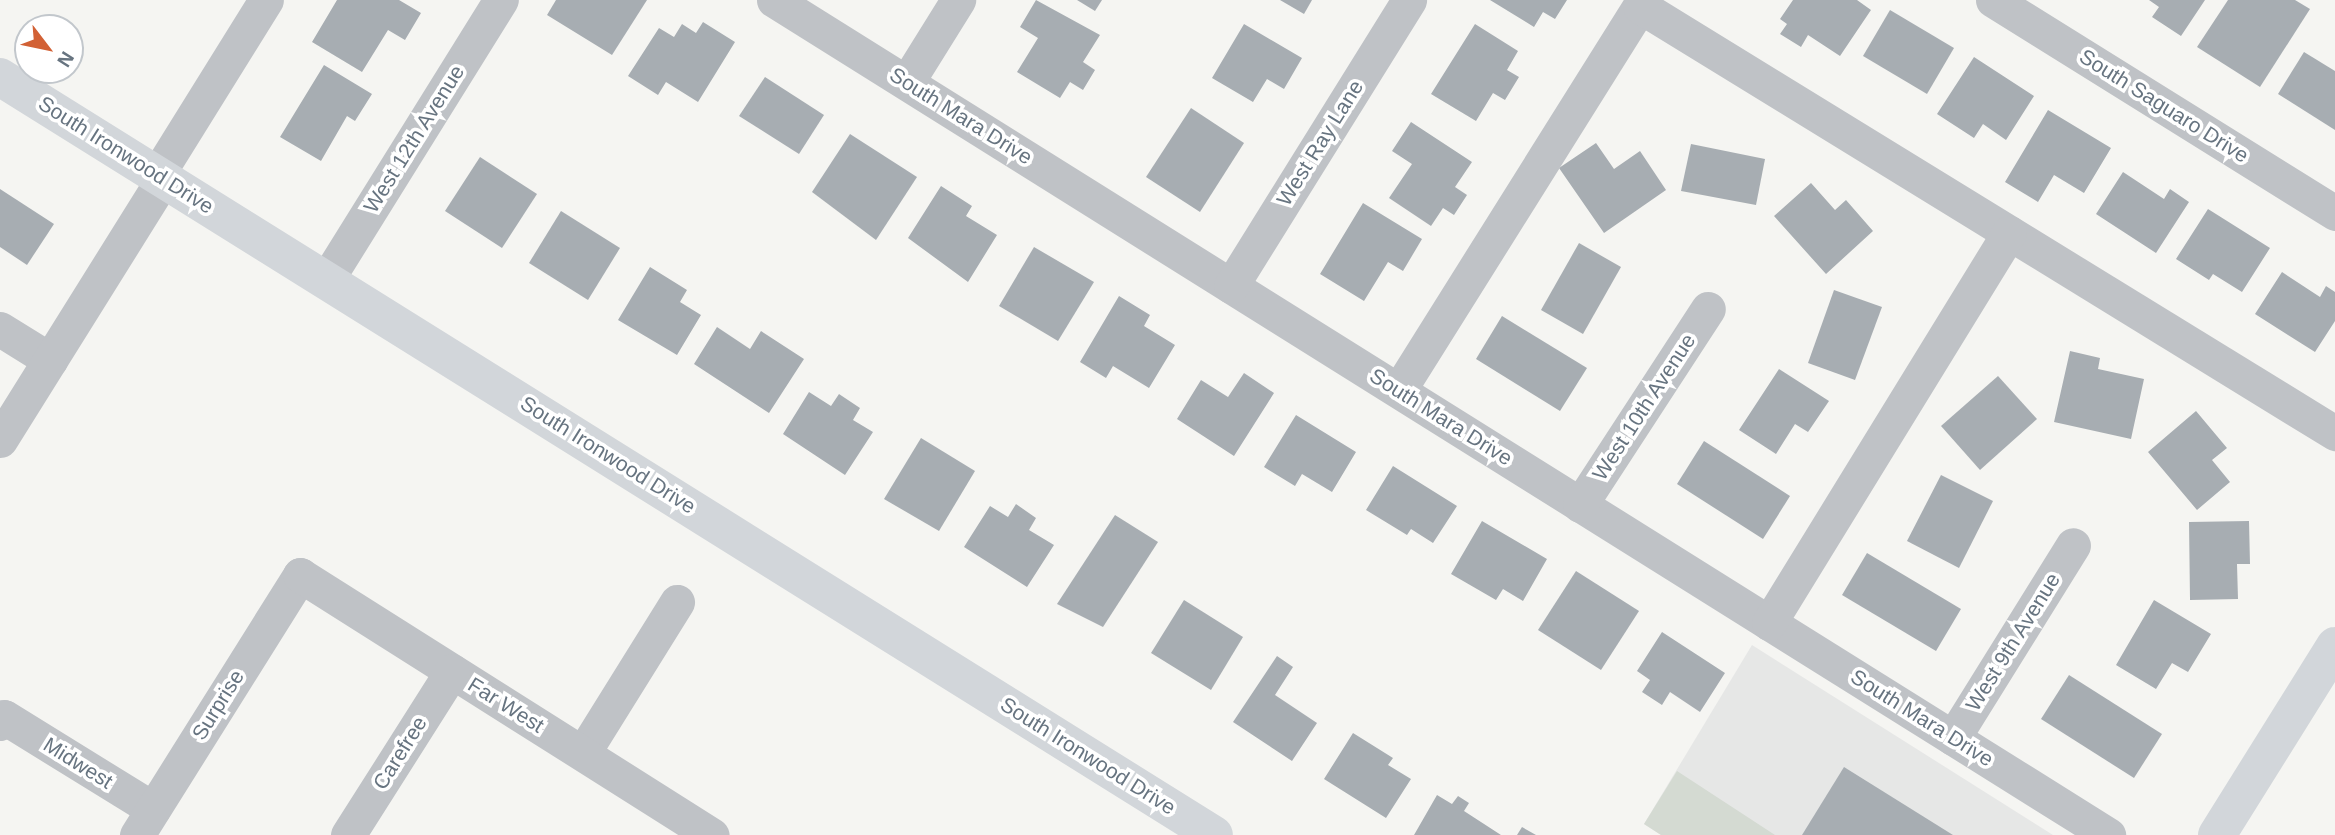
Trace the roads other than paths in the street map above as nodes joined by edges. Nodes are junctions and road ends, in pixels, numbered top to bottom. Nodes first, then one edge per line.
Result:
1 (266, 0) edge
2 (501, 0) edge
3 (774, 0) edge
4 (958, 0) edge
5 (1409, 0) edge
6 (1993, 0) edge
7 (0, 76) edge
8 (907, 82) junction
9 (160, 177) junction
10 (2335, 212) edge
11 (2009, 233) junction
12 (327, 279) junction
13 (1231, 286) junction
14 (1708, 309) dead end
15 (0, 329) edge
16 (50, 360) junction
17 (1399, 390) junction
18 (2335, 433) edge
19 (0, 440) edge
20 (1580, 505) junction
21 (2073, 545) dead end
22 (300, 575) joint
23 (677, 602) dead end
24 (1769, 623) junction
25 (2335, 646) edge
26 (452, 671) junction
27 (2, 720) edge
28 (1953, 738) junction
29 (583, 753) junction
30 (145, 822) edge
31 (348, 835) edge
32 (712, 835) edge
33 (1214, 835) edge
34 (2108, 835) edge
35 (2217, 835) edge

1 - 9 street
2 - 12 street, West 12th Avenue
3 - 8 street, South Mara Drive
4 - 8 street
5 - 13 street, West Ray Lane
6 - 10 street, South Saguaro Drive
7 - 9 main road, South Ironwood Drive
8 - 13 street, South Mara Drive
9 - 12 main road, South Ironwood Drive
9 - 16 street
11 - 17 street
11 - 18 street
11 - 24 street
12 - 33 main road, South Ironwood Drive
13 - 17 street, South Mara Drive
14 - 20 street, West 10th Avenue
15 - 16 street
16 - 19 street
17 - 20 street, South Mara Drive
20 - 24 street, South Mara Drive
21 - 28 street, West 9th Avenue
22 - 26 street, Far West
22 - 30 street, Surprise
23 - 29 street
24 - 28 street, South Mara Drive
25 - 35 main road
26 - 29 street, Far West
26 - 31 street, Carefree
27 - 30 street, Midwest
28 - 34 street, South Mara Drive
29 - 32 street, Far West

